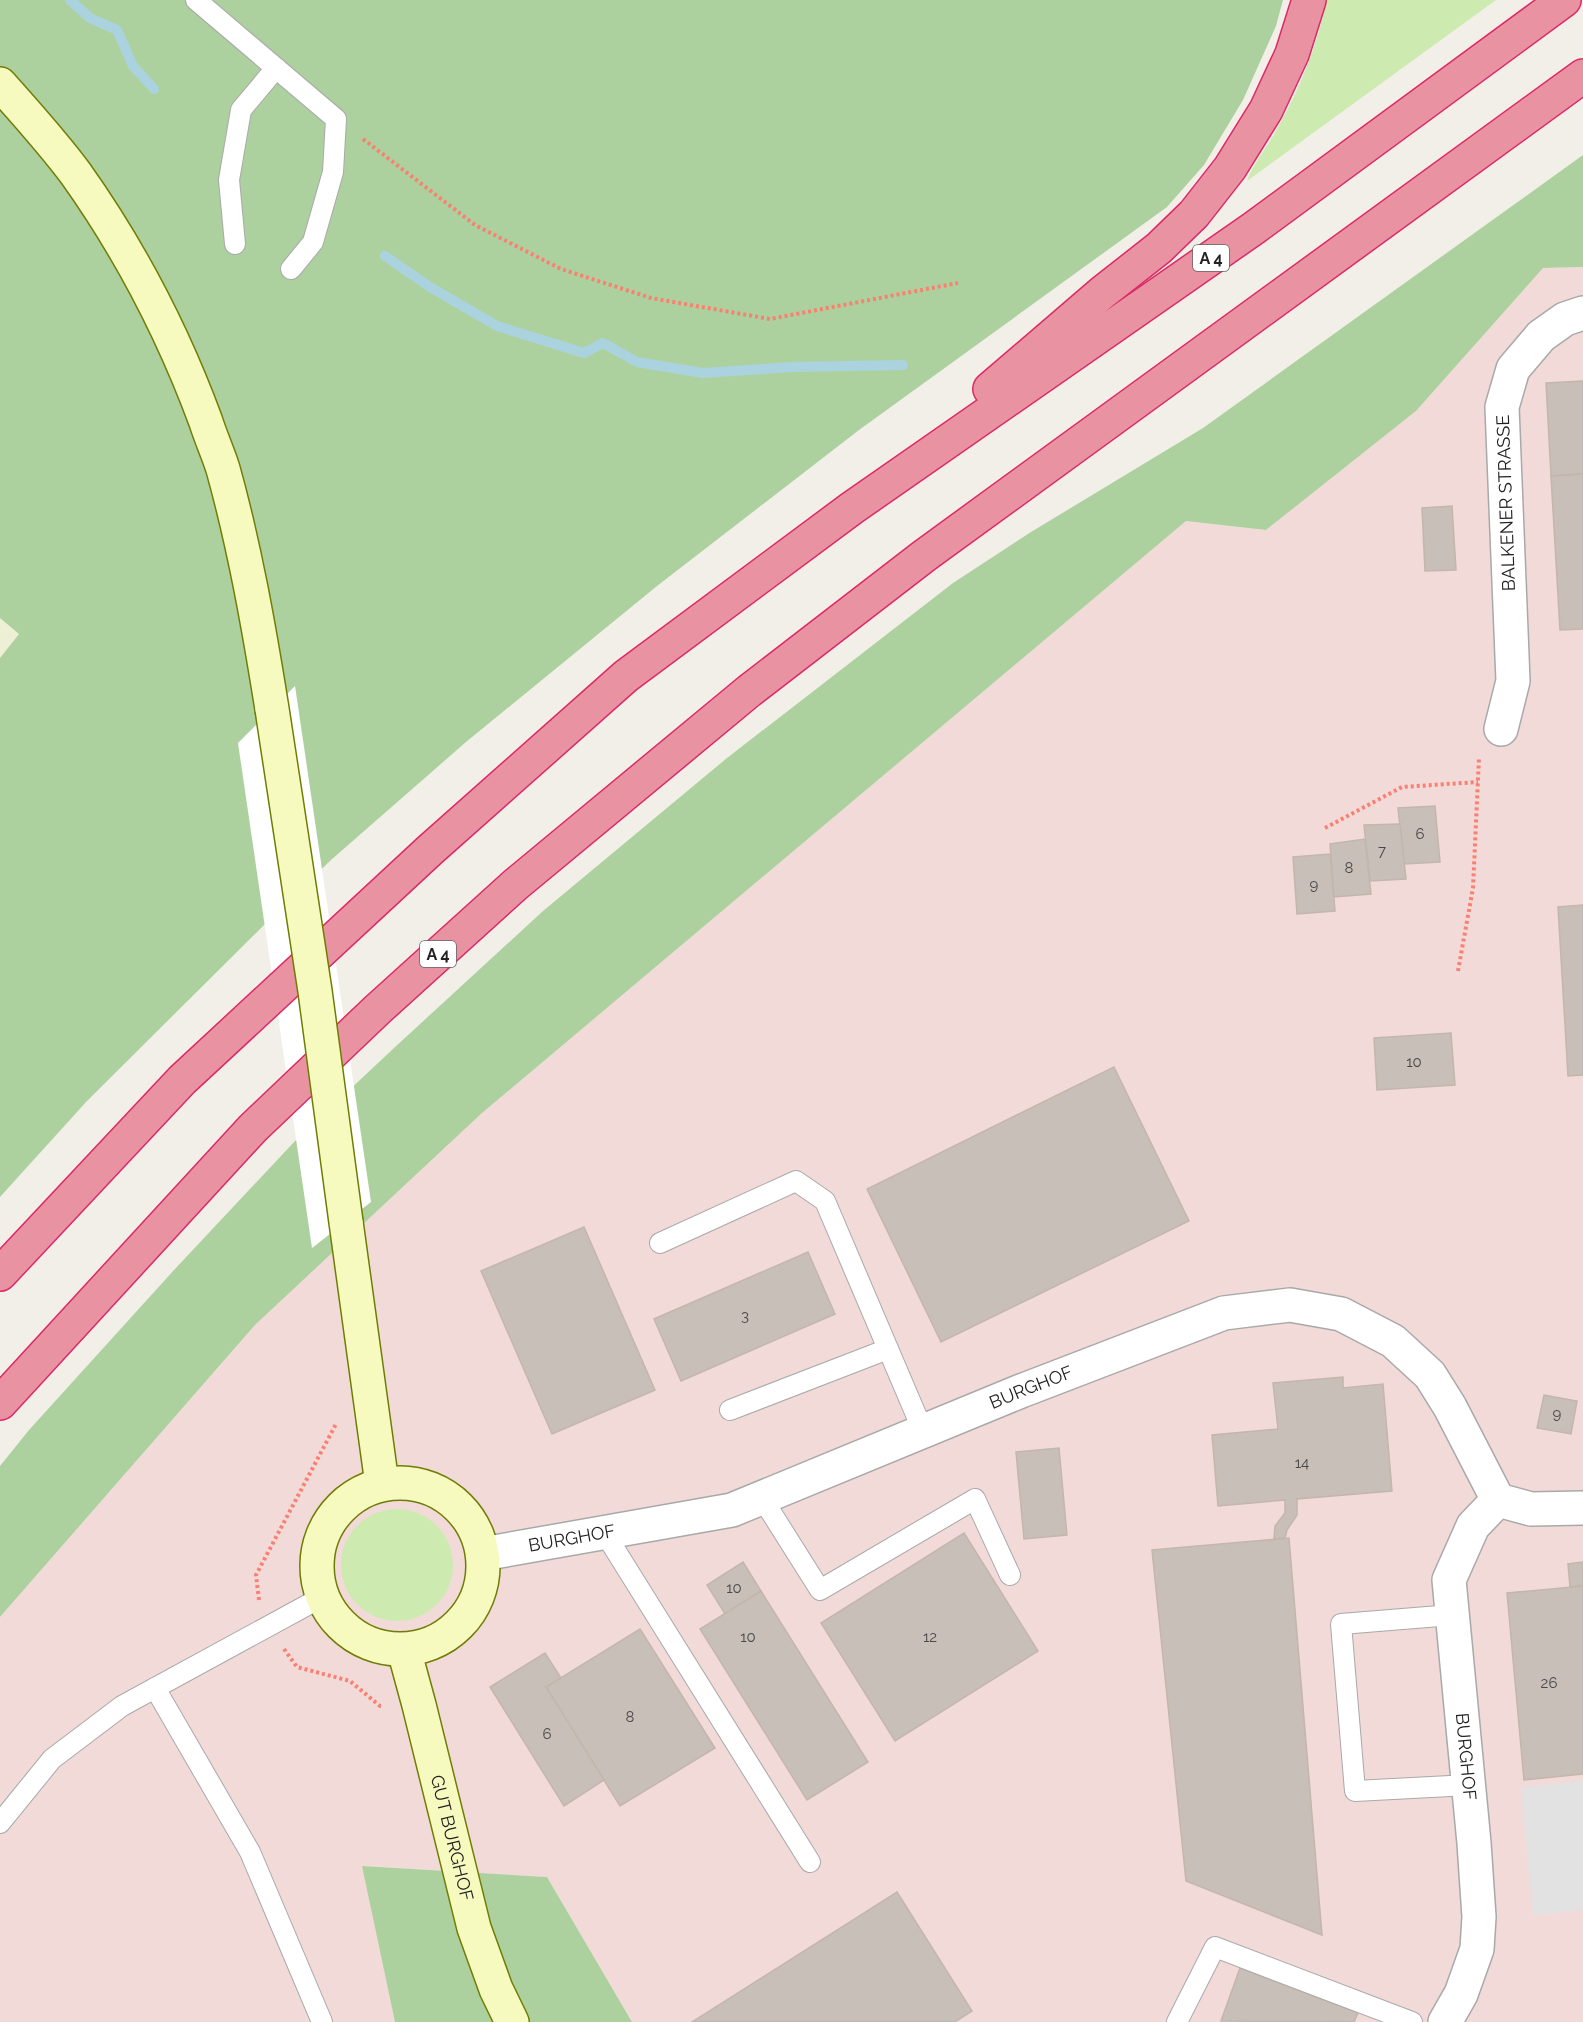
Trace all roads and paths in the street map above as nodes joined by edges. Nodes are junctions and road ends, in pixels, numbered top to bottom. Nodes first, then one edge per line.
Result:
1 (196, 0) edge
2 (1309, 0) edge
3 (1564, 0) edge
4 (276, 68) junction
5 (1583, 76) edge
6 (0, 84) edge
7 (336, 118) junction
8 (235, 244) dead end
9 (291, 269) dead end
10 (958, 283) dead end
11 (1583, 313) edge
12 (852, 508) junction
13 (1501, 729) joint
14 (1478, 782) junction
15 (1325, 828) dead end
16 (1458, 971) dead end
17 (660, 1244) dead end
18 (0, 1274) edge
19 (888, 1349) junction
20 (0, 1403) edge
21 (730, 1410) dead end
22 (338, 1420) dead end
23 (924, 1431) junction
24 (382, 1484) junction
25 (762, 1498) junction
26 (1497, 1500) junction
27 (1583, 1508) edge
28 (604, 1533) junction
29 (483, 1554) junction
30 (1010, 1575) dead end
31 (257, 1596) dead end
32 (322, 1597) junction
33 (1452, 1615) junction
34 (404, 1650) junction
35 (286, 1654) dead end
36 (155, 1688) junction
37 (420, 1705) junction
38 (1469, 1785) junction
39 (0, 1823) edge
40 (810, 1862) dead end
41 (322, 2022) edge
42 (512, 2022) edge
43 (1177, 2022) edge
44 (1413, 2022) edge
45 (1445, 2022) edge

1 - 4 lane
2 - 12 highway
3 - 12 highway, A 4
4 - 7 lane
4 - 8 lane
5 - 20 highway, A 4
6 - 24 street, bridge
7 - 9 lane
7 - 10 path
11 - 13 street, BALKENER STRASSE
12 - 18 highway, A 4
13 - 14 path
14 - 15 path
14 - 16 path
17 - 19 lane
19 - 21 lane
19 - 23 lane
22 - 31 path
23 - 25 street, BURGHOF
23 - 26 street, BURGHOF
24 - 29 street
24 - 32 street
25 - 28 street, BURGHOF
25 - 30 lane
26 - 27 street
26 - 33 street, BURGHOF
28 - 29 street, BURGHOF
28 - 40 lane
29 - 34 street
32 - 34 street
32 - 36 lane
33 - 38 street, BURGHOF
33 - 38 lane
34 - 37 street, GUT BURGHOF
35 - 37 path
36 - 39 lane
36 - 41 lane
37 - 42 street, GUT BURGHOF
38 - 45 street, BURGHOF
43 - 44 lane

